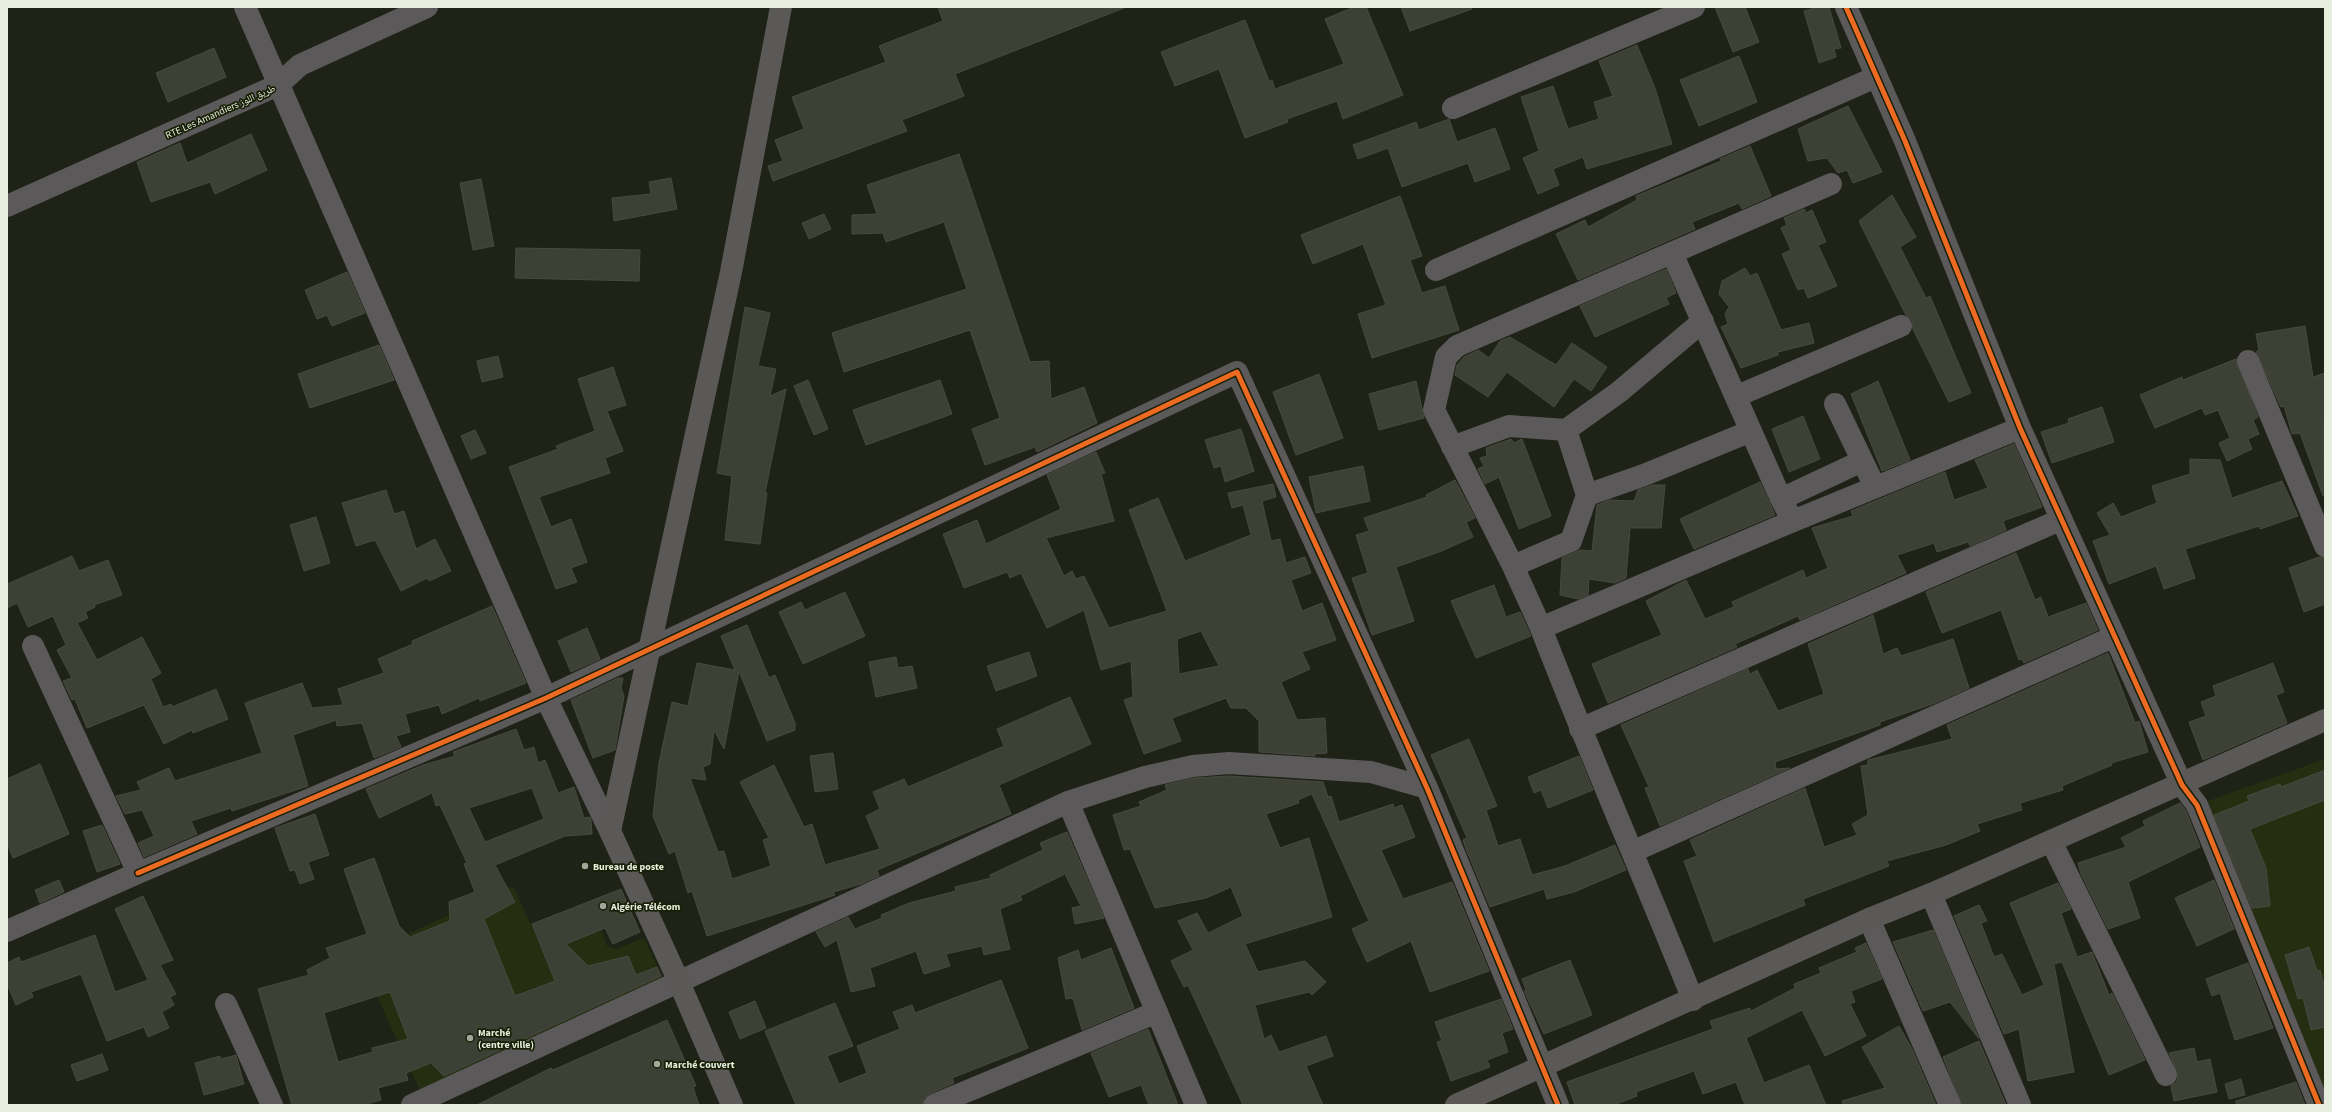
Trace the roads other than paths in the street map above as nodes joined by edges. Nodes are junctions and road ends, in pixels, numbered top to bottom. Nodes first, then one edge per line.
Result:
1 (245, 7) edge
2 (427, 7) edge
3 (781, 7) edge
4 (1694, 7) edge
5 (1846, 7) edge
6 (1876, 77) junction
7 (278, 85) junction
8 (1453, 108) dead end
9 (1831, 184) dead end
10 (7, 206) edge
11 (1672, 253) junction
12 (1436, 270) dead end
13 (1704, 321) junction
14 (1901, 326) dead end
15 (2248, 361) dead end
16 (1737, 396) junction
17 (1835, 404) dead end
18 (2020, 428) junction
19 (1566, 430) junction
20 (1751, 431) junction
21 (1452, 447) junction
22 (1862, 461) junction
23 (1875, 487) junction
24 (1587, 495) junction
25 (1781, 499) junction
26 (2060, 520) junction
27 (1793, 521) junction
28 (2325, 546) edge
29 (1513, 566) junction
30 (1541, 628) junction
31 (2113, 637) junction
32 (33, 646) dead end
33 (649, 652) junction
34 (546, 698) junction
35 (2325, 720) edge
36 (1580, 729) junction
37 (2182, 785) junction
38 (1428, 788) junction
39 (1068, 802) junction
40 (610, 831) junction
41 (2051, 841) junction
42 (1634, 851) junction
43 (138, 873) junction
44 (1931, 894) junction
45 (1869, 919) junction
46 (7, 931) edge
47 (679, 982) junction
48 (1693, 1000) junction
49 (226, 1004) dead end
50 (1157, 1012) junction
51 (1541, 1067) junction
52 (2166, 1075) dead end
53 (272, 1105) edge
54 (412, 1105) edge
55 (732, 1105) edge
56 (934, 1105) edge
57 (1196, 1105) edge
58 (1456, 1105) edge
59 (1558, 1105) edge
60 (1950, 1105) edge
61 (2020, 1105) edge
62 (2319, 1105) edge

1 - 7 street
2 - 7 street, RTE Les Amandiers طريق اللوز
3 - 33 main road
4 - 8 street
5 - 6 street
6 - 12 street
6 - 18 street
7 - 10 street, RTE Les Amandiers طريق اللوز
7 - 34 street
9 - 11 street
11 - 13 street
11 - 21 street
13 - 16 street
13 - 19 street
14 - 16 street
15 - 28 street
16 - 20 street
17 - 22 street
18 - 23 street
18 - 26 street
19 - 21 street
19 - 24 street
20 - 24 street
20 - 25 street
21 - 29 street
22 - 23 street
22 - 25 street
23 - 27 street
24 - 29 street
25 - 27 street
26 - 31 street
26 - 36 street
27 - 30 street
29 - 30 street
30 - 36 street
31 - 37 street
31 - 42 street
32 - 43 street
33 - 34 street
33 - 38 street
33 - 40 main road
34 - 40 street
34 - 43 street
35 - 37 main road
36 - 42 street
37 - 41 main road
37 - 62 street
38 - 39 street
38 - 51 street
39 - 47 street
39 - 50 street
40 - 47 main road
41 - 44 main road
41 - 52 street
42 - 48 street
43 - 46 street
44 - 45 main road
44 - 61 street
45 - 48 main road
45 - 60 street
47 - 54 street
47 - 55 main road
48 - 51 main road
49 - 53 street
50 - 56 street
50 - 57 street
51 - 58 main road
51 - 59 street

